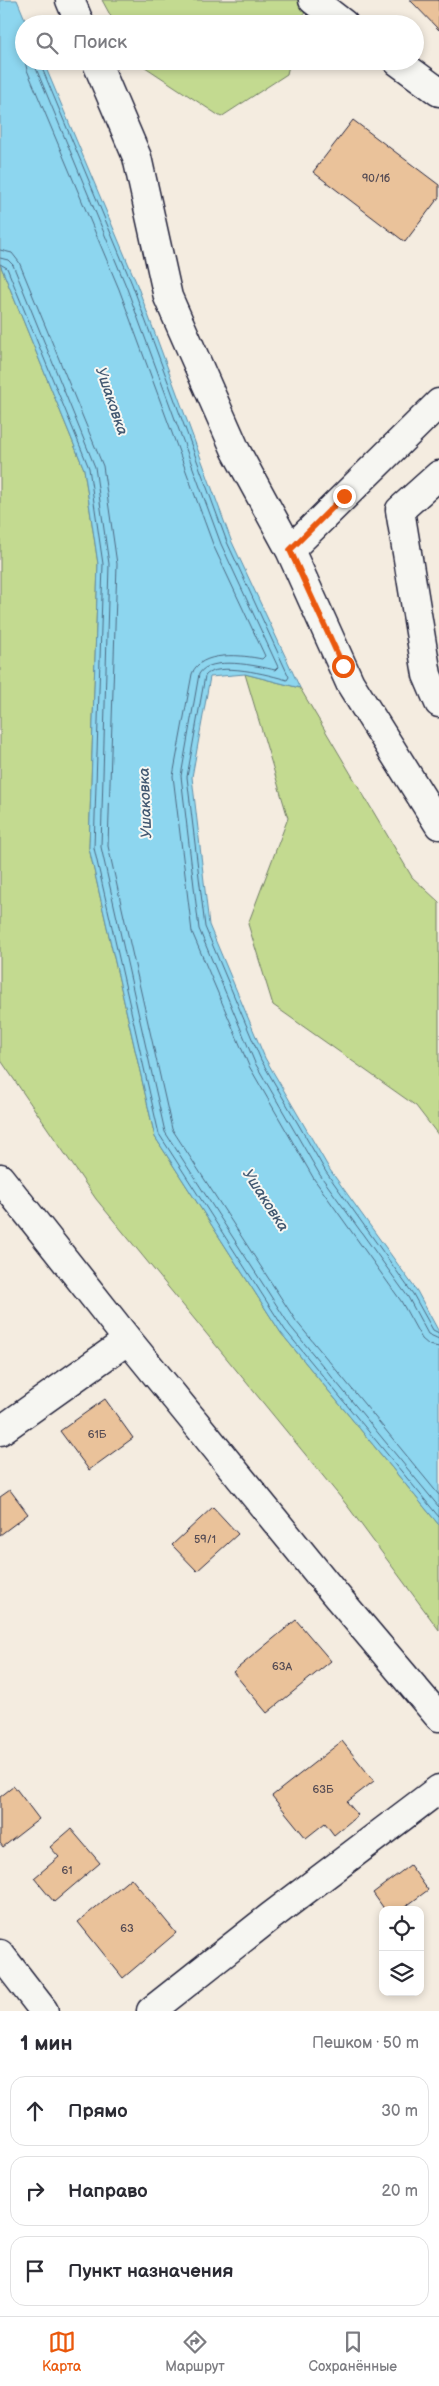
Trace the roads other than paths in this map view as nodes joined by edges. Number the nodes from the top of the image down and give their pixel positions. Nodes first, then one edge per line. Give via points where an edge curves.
1 (70, 0) edge
2 (313, 0) edge
3 (76, 15) edge
4 (332, 15) edge
5 (100, 70) edge
6 (409, 70) edge
7 (439, 92) edge
8 (439, 403) edge
9 (439, 475) edge
10 (290, 550) junction
11 (433, 669) edge
12 (439, 703) edge
13 (439, 825) edge
14 (0, 1178) edge
15 (128, 1340) junction
16 (0, 1431) edge
17 (439, 1716) edge
18 (439, 1789) edge
19 (0, 1954) edge
20 (44, 2011) edge
21 (151, 2011) edge

1 - 3 street
2 - 4 street
5 - 10 street via 137,157 168,297 236,451
6 - 7 street
8 - 10 street
9 - 11 street via 400,510
10 - 13 street via 350,683
11 - 12 street
14 - 15 street
15 - 16 street
15 - 17 street
18 - 21 street
19 - 20 street

